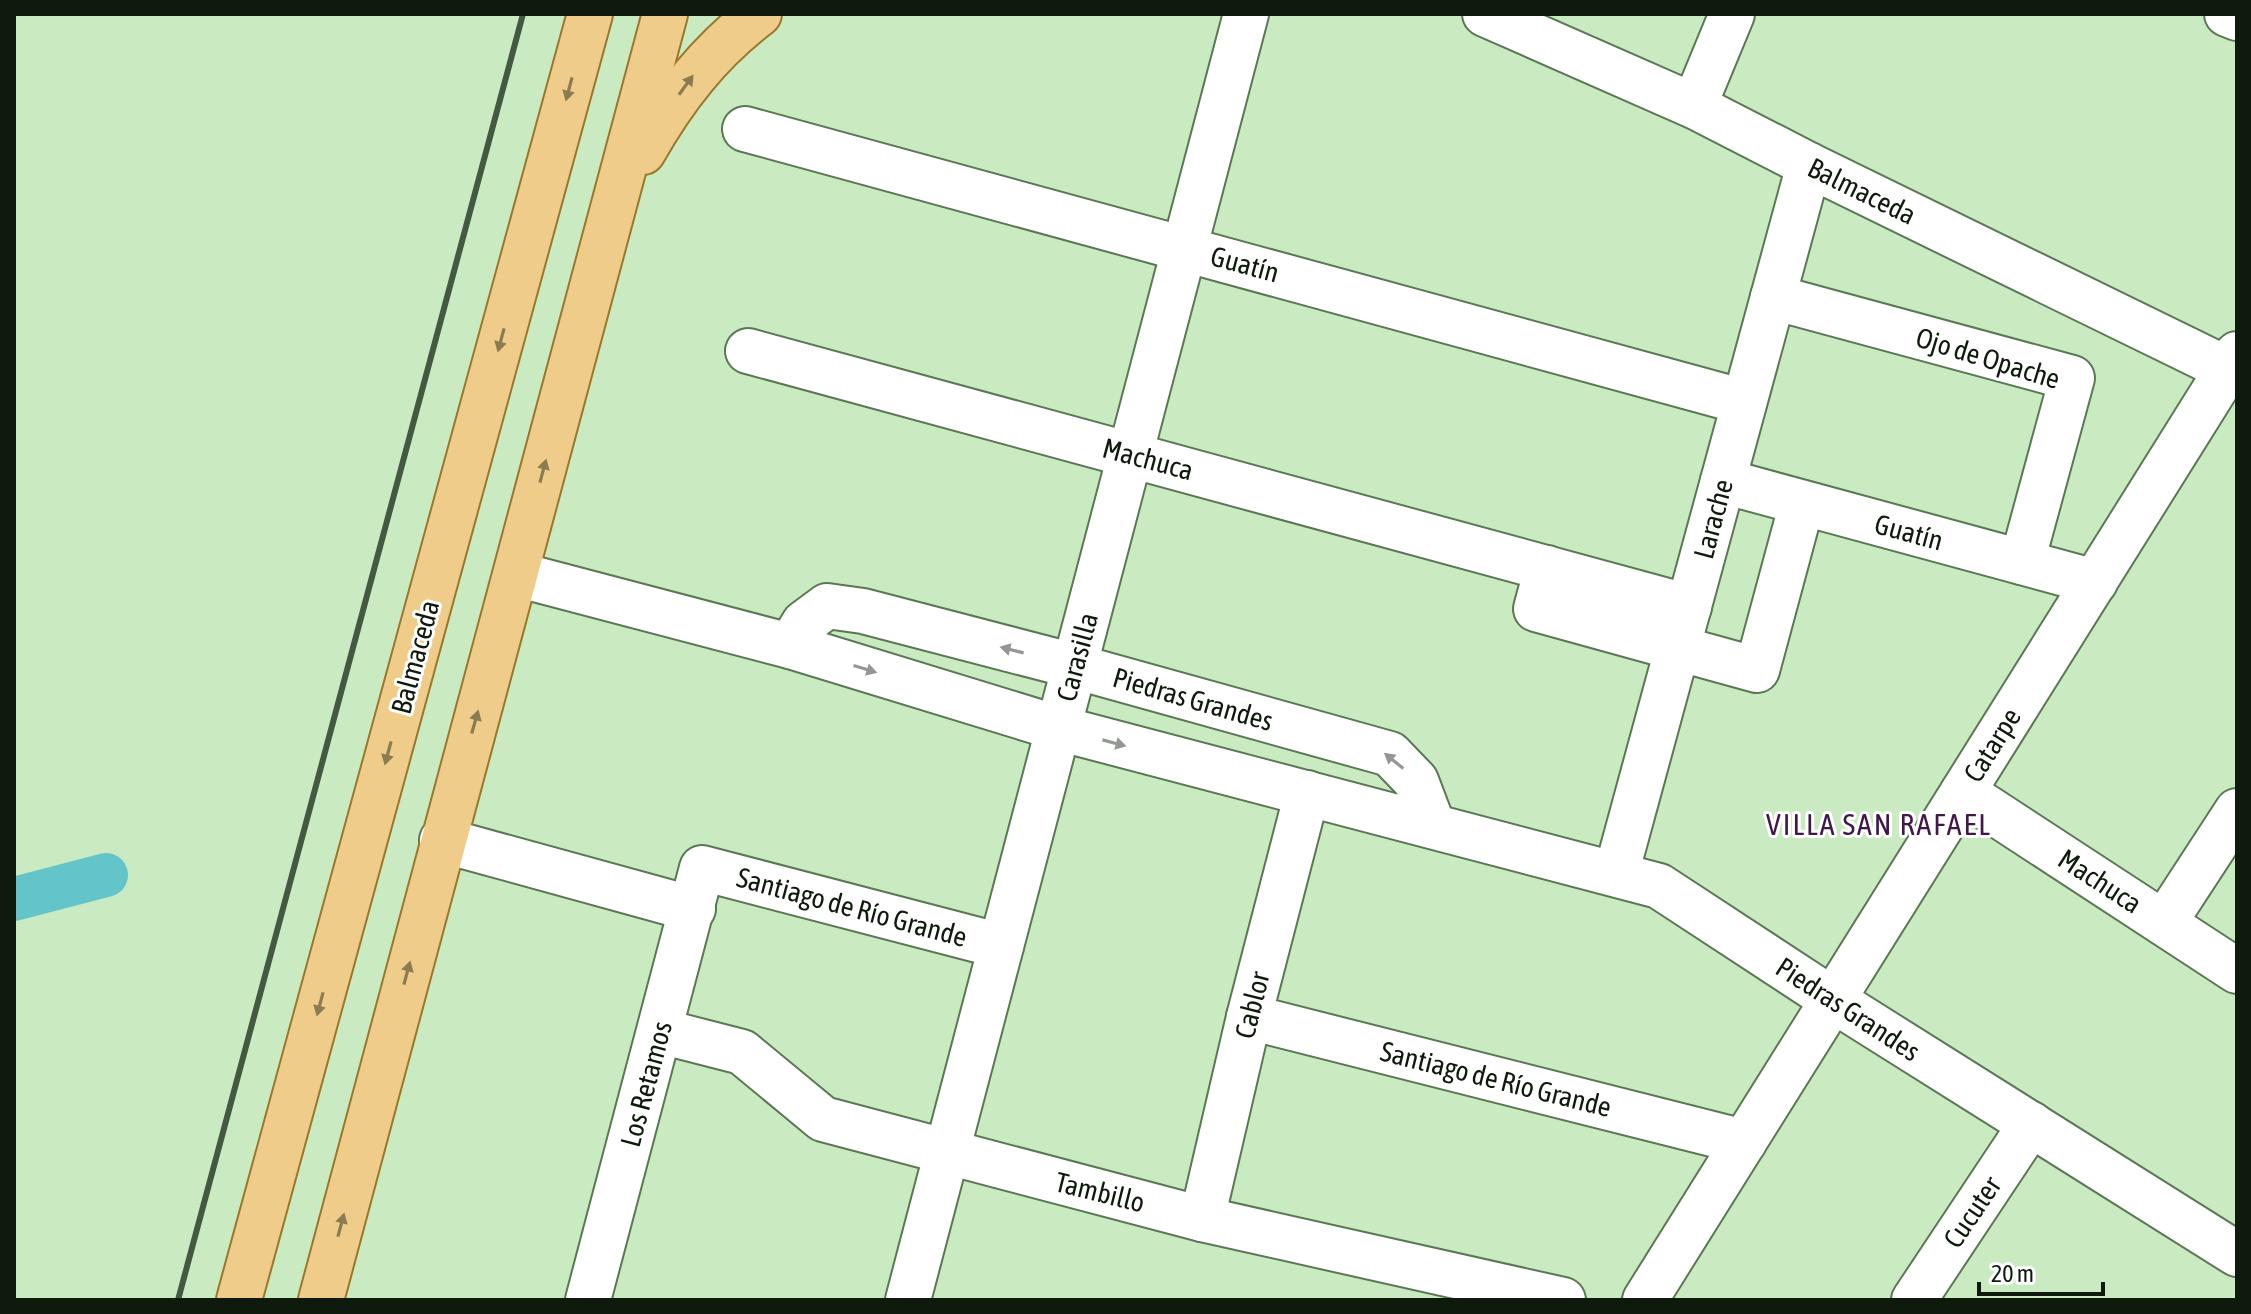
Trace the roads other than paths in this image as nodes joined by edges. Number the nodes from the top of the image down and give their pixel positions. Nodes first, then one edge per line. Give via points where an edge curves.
1 (590, 14) edge
2 (665, 14) edge
3 (759, 14) edge
4 (1246, 14) edge
5 (1485, 14) edge
6 (1732, 14) edge
7 (2227, 14) edge
8 (2237, 18) edge
9 (1694, 106) junction
10 (745, 129) dead end
11 (1809, 165) junction
12 (617, 199) junction
13 (1184, 247) junction
14 (1773, 297) junction
15 (748, 351) dead end
16 (2234, 365) edge
17 (1744, 402) junction
18 (1130, 455) junction
19 (1723, 481) junction
20 (1802, 503) junction
21 (2022, 562) junction
22 (516, 574) junction
23 (2095, 582) junction
24 (1683, 627) junction
25 (790, 646) junction
26 (1074, 666) junction
27 (1058, 728) junction
28 (1963, 792) junction
29 (1307, 793) junction
30 (2237, 811) edge
31 (1433, 826) junction
32 (442, 840) junction
33 (1616, 874) junction
34 (697, 888) junction
35 (2164, 923) junction
36 (1001, 946) junction
37 (2237, 971) edge
38 (1833, 1000) junction
39 (1249, 1017) junction
40 (660, 1031) junction
41 (2031, 1124) junction
42 (1744, 1142) junction
43 (946, 1153) junction
44 (1202, 1219) junction
45 (2237, 1254) edge
46 (239, 1300) edge
47 (321, 1300) edge
48 (588, 1300) edge
49 (908, 1300) edge
50 (1563, 1300) edge
51 (1645, 1300) edge
52 (1914, 1300) edge

1 -> 46 main road, Balmaceda
2 - 12 main road
12 -> 3 main road via 662,118 702,64
4 - 13 street, Carasilla
5 - 9 street, Balmaceda
6 - 9 street
7 - 8 street
9 - 11 street, Balmaceda
10 - 13 street, Guatín
11 - 14 street, Larache
11 - 16 street, Balmaceda
22 -> 12 main road
13 - 17 street, Guatín
13 - 18 street, Carasilla
14 - 17 street, Larache
14 - 21 street, Ojo de Opache via 2072,378
15 - 18 street, Machuca
16 - 23 street, Catarpe
17 - 19 street, Larache
18 - 24 street, Machuca via 1547,568
18 - 26 street, Carasilla
19 - 20 street, Guatín
19 - 24 street, Larache
20 - 21 street, Guatín
20 - 24 street, Machuca via 1757,670
21 - 23 street, Guatín
22 - 25 street, Piedras Grandes
32 -> 22 main road
23 - 28 street, Catarpe
24 - 33 street, Larache
26 -> 25 street, Piedras Grandes via 827,606 804,623
25 -> 27 street, Piedras Grandes
26 - 27 street, Carasilla
31 -> 26 street, Piedras Grandes via 1416,781 1390,754
27 -> 29 street, Piedras Grandes
27 - 36 street, Carasilla
28 - 35 street, Machuca
28 - 38 street, Catarpe
29 - 31 street, Piedras Grandes
29 - 39 street, Cablor
30 - 35 street
31 - 33 street, Piedras Grandes
32 - 34 street, Santiago de Río Grande
47 -> 32 main road
33 - 38 street, Piedras Grandes via 1659,886
34 - 36 street, Santiago de Río Grande
34 - 40 street, Los Retamos
35 - 37 street, Machuca
36 - 43 street, Carasilla
38 - 41 street, Piedras Grandes
38 - 42 street, Catarpe
39 - 42 street, Santiago de Río Grande
39 - 44 street, Cablor
40 - 43 street, Tambillo via 742,1052 823,1119
40 - 48 street, Los Retamos
41 - 45 street, Piedras Grandes
41 - 52 street, Cucuter
42 - 51 street, Catarpe
43 - 44 street, Tambillo
43 - 49 street, Carasilla
44 - 50 street, Tambillo

